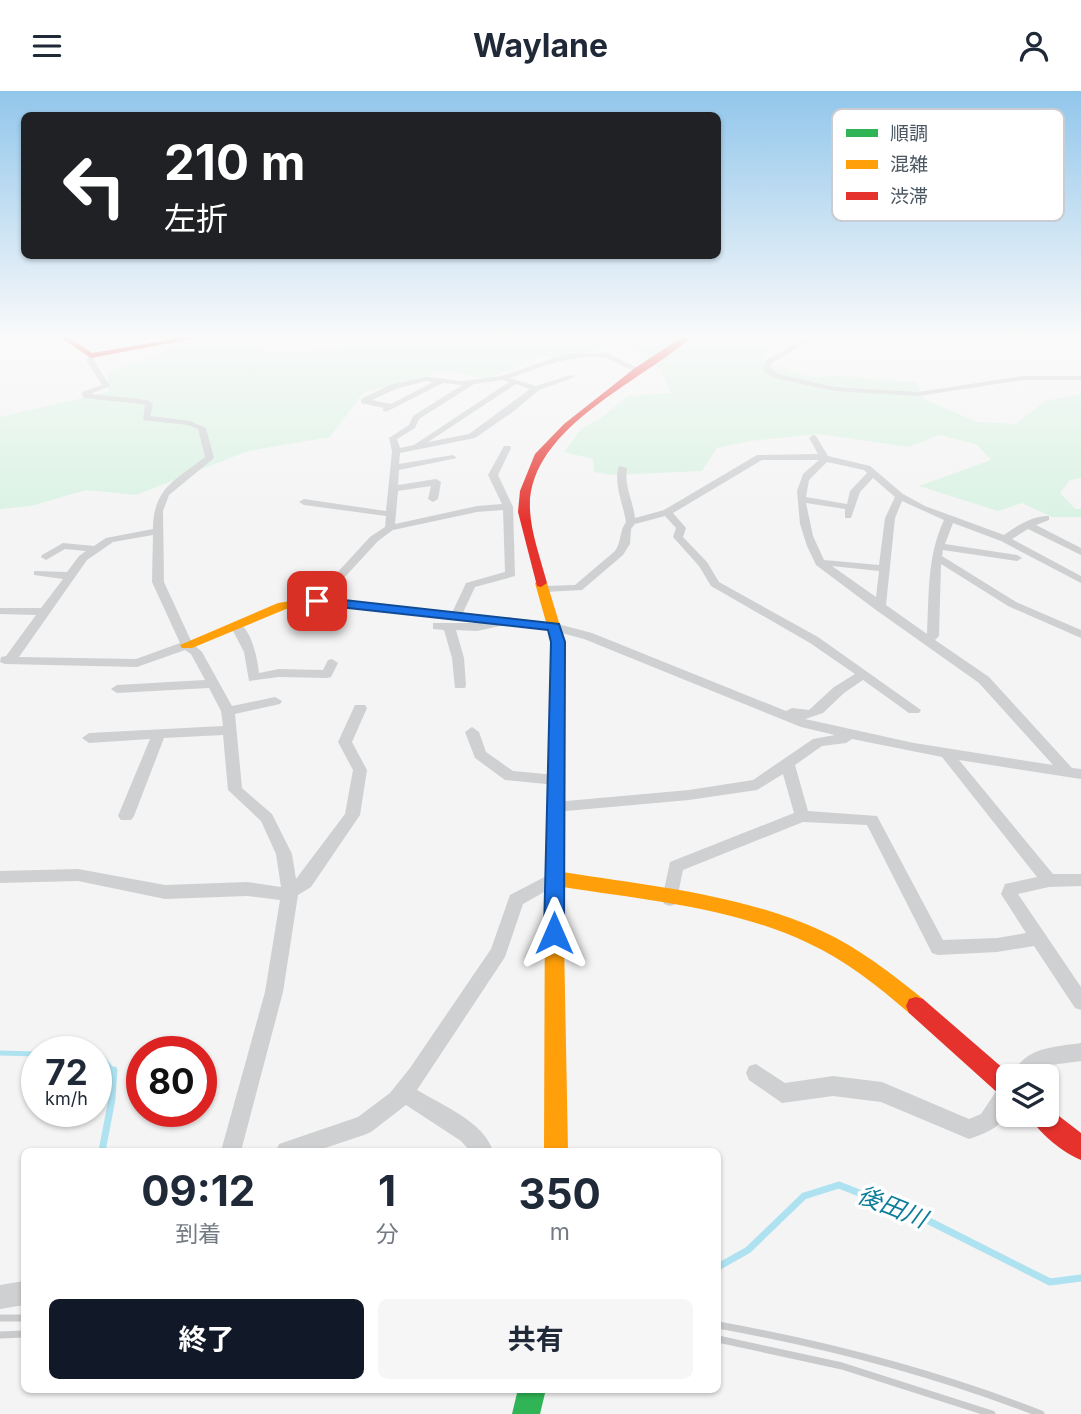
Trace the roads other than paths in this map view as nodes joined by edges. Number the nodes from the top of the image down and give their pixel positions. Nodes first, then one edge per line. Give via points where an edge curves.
1 (103, 398) edge
2 (371, 398) edge
3 (409, 398) edge
4 (459, 398) edge
5 (489, 398) edge
6 (524, 398) edge
7 (603, 398) edge
8 (405, 400) junction
9 (481, 403) junction
10 (393, 407) junction
11 (511, 409) junction
12 (448, 411) junction
13 (383, 412) dead end
14 (813, 439) dead end
15 (418, 447) junction
16 (507, 448) dead end
17 (396, 451) junction
18 (453, 458) dead end
19 (825, 459) junction
20 (393, 468) junction
21 (622, 468) dead end
22 (873, 472) junction
23 (392, 489) junction
24 (900, 496) junction
25 (433, 499) dead end
26 (802, 499) junction
27 (304, 502) dead end
28 (508, 507) junction
29 (667, 512) junction
30 (390, 515) junction
31 (1046, 518) dead end
32 (949, 520) junction
33 (631, 522) junction
34 (1028, 525) junction
35 (390, 528) junction
36 (158, 531) junction
37 (1005, 539) junction
38 (94, 549) junction
39 (938, 552) junction
40 (1081, 552) edge
41 (46, 557) dead end
42 (1017, 558) dead end
43 (820, 563) junction
44 (886, 569) junction
45 (38, 573) dead end
46 (71, 576) junction
47 (1081, 580) edge
48 (545, 589) junction
49 (317, 601) junction
50 (880, 608) junction
51 (0, 611) edge
52 (46, 612) junction
53 (448, 623) junction
54 (236, 625) junction
55 (554, 627) junction
56 (1081, 634) edge
57 (926, 640) junction
58 (187, 645) junction
59 (5, 660) edge
60 (332, 663) dead end
61 (863, 675) junction
62 (213, 684) junction
63 (460, 685) dead end
64 (117, 689) dead end
65 (275, 701) dead end
66 (360, 708) dead end
67 (914, 710) dead end
68 (228, 711) junction
69 (785, 715) junction
70 (229, 730) junction
71 (472, 732) dead end
72 (159, 734) junction
73 (855, 737) junction
74 (89, 738) dead end
75 (946, 753) junction
76 (787, 763) junction
77 (1074, 773) edge
78 (555, 780) junction
79 (555, 807) junction
80 (126, 816) dead end
81 (802, 816) junction
82 (0, 877) edge
83 (554, 878) junction
84 (1081, 880) edge
85 (1049, 881) junction
86 (290, 891) junction
87 (670, 899) junction
88 (1038, 938) junction
89 (1081, 1002) edge
90 (1081, 1052) edge
91 (1033, 1064) edge
92 (756, 1073) dead end
93 (996, 1079) edge
94 (403, 1092) junction
95 (996, 1109) edge
96 (1056, 1127) edge
97 (232, 1148) edge
98 (295, 1148) edge
99 (480, 1148) edge
100 (556, 1148) edge
101 (1081, 1148) edge
102 (21, 1294) edge
103 (0, 1297) edge
104 (531, 1393) edge
105 (526, 1414) edge

1 - 36 street via 144,402 149,404 146,418 202,428 210,458 164,494
2 - 10 street via 364,401
3 - 8 street
4 - 12 street
5 - 9 street
6 - 11 street
7 - 48 main road via 540,454 530,477 524,512
8 - 10 street
8 - 12 street
9 - 11 street
9 - 12 street
10 - 13 street
11 - 15 street via 472,436
12 - 15 street
12 - 17 street via 416,418 393,438
14 - 19 street
15 - 17 street
16 - 28 street via 493,475
17 - 20 street
18 - 20 street
19 - 22 street
19 - 26 street via 806,477
19 - 29 street via 760,457
20 - 23 street
21 - 33 street via 620,481
22 - 24 street
22 - 26 street via 856,491 849,512
23 - 25 street via 436,482
23 - 30 street
24 - 32 street
24 - 44 street via 890,518
26 - 43 street via 809,541
27 - 30 street
28 - 35 street
28 - 53 street via 511,574 470,585
29 - 33 street
29 - 61 street via 681,528 678,537 715,584 814,640
30 - 35 street
31 - 34 street
32 - 37 street
32 - 39 street
33 - 48 street via 619,553 578,588
34 - 37 street
34 - 40 street
35 - 49 street via 374,539
36 - 38 street via 110,540
36 - 58 street via 158,582
37 - 47 street
38 - 41 street via 63,546
38 - 46 street
39 - 42 street
39 - 56 street via 1012,604
39 - 57 street via 933,636
43 - 44 street
43 - 50 street
44 - 50 street
45 - 46 street
46 - 52 street
48 - 55 main road
49 - 53 main road
49 - 54 main road via 294,603
50 - 57 street
51 - 52 street
52 - 59 street
53 - 55 main road via 510,621
53 - 63 street
54 - 58 main road
54 - 60 street via 250,652 253,678 279,673 327,674
55 - 69 street via 589,636
55 - 78 main road via 558,642
57 - 77 street via 984,680
58 - 59 street via 137,663
58 - 62 street via 196,652
61 - 67 street
61 - 69 street via 812,714 791,711
62 - 64 street
62 - 68 street
65 - 68 street
66 - 86 street via 345,742 360,770 352,815 304,882
68 - 70 street
69 - 73 street
70 - 72 street
70 - 86 street via 235,790 267,818 285,854
71 - 78 street via 480,755 510,776
72 - 74 street
72 - 80 street
73 - 75 street
73 - 76 street via 818,741
75 - 77 street
75 - 85 street
76 - 79 street via 757,785
76 - 81 street
78 - 79 main road
79 - 83 main road
81 - 87 street via 676,866
81 - 88 street via 872,820 938,948
82 - 86 street via 78,875 165,892
83 - 87 main road
83 - 94 street via 516,899 499,951
83 - 100 main road
84 - 85 street
85 - 88 street via 1011,889 1009,894
86 - 97 street via 274,992
87 - 93 main road via 778,923 826,944 889,986
88 - 89 street
90 - 91 street via 1039,1058
92 - 95 street via 782,1093 833,1086 882,1092 969,1129 988,1122
94 - 98 street via 364,1125
94 - 99 street via 468,1134
96 - 101 main road
102 - 103 street
104 - 105 main road

